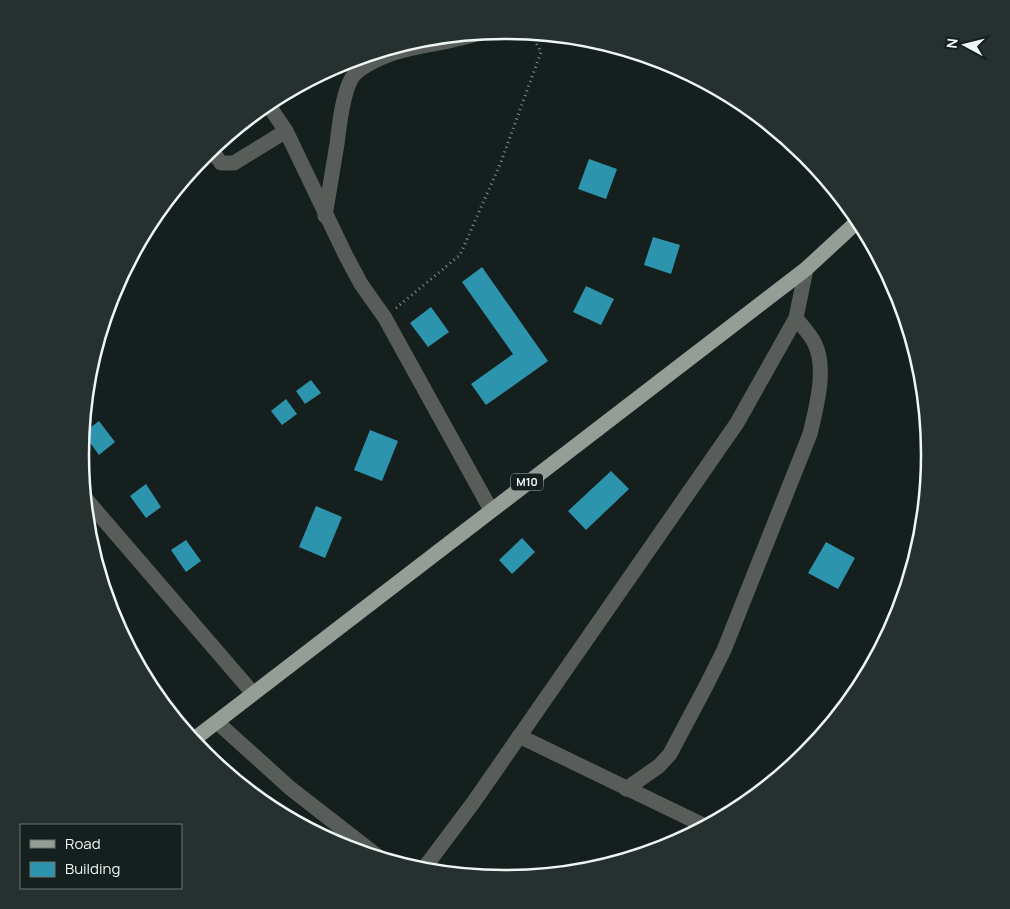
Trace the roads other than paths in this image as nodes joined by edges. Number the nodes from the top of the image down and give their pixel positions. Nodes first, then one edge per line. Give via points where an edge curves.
1 (388, 56) edge
2 (272, 110) edge
3 (286, 131) junction
4 (216, 156) edge
5 (325, 216) junction
6 (852, 226) edge
7 (806, 269) junction
8 (796, 318) junction
9 (93, 507) edge
10 (491, 510) junction
11 (252, 692) junction
12 (216, 722) junction
13 (199, 736) edge
14 (519, 736) junction
15 (626, 789) junction
16 (698, 823) edge
17 (364, 845) edge
18 (428, 863) edge

1 - 5 street via 354,75 348,86
2 - 3 street
3 - 4 street via 234,163 222,163
3 - 5 street
5 - 10 street
6 - 7 main road, M10
7 - 8 street
7 - 10 main road, M10
8 - 14 street via 737,423
8 - 15 street via 815,343 819,358 818,392 810,434 724,650 706,686 670,754 659,766
9 - 11 street
10 - 11 main road, M10
11 - 12 main road, M10
12 - 13 main road, M10
12 - 17 street via 290,788
14 - 15 street
14 - 18 street
15 - 16 street

